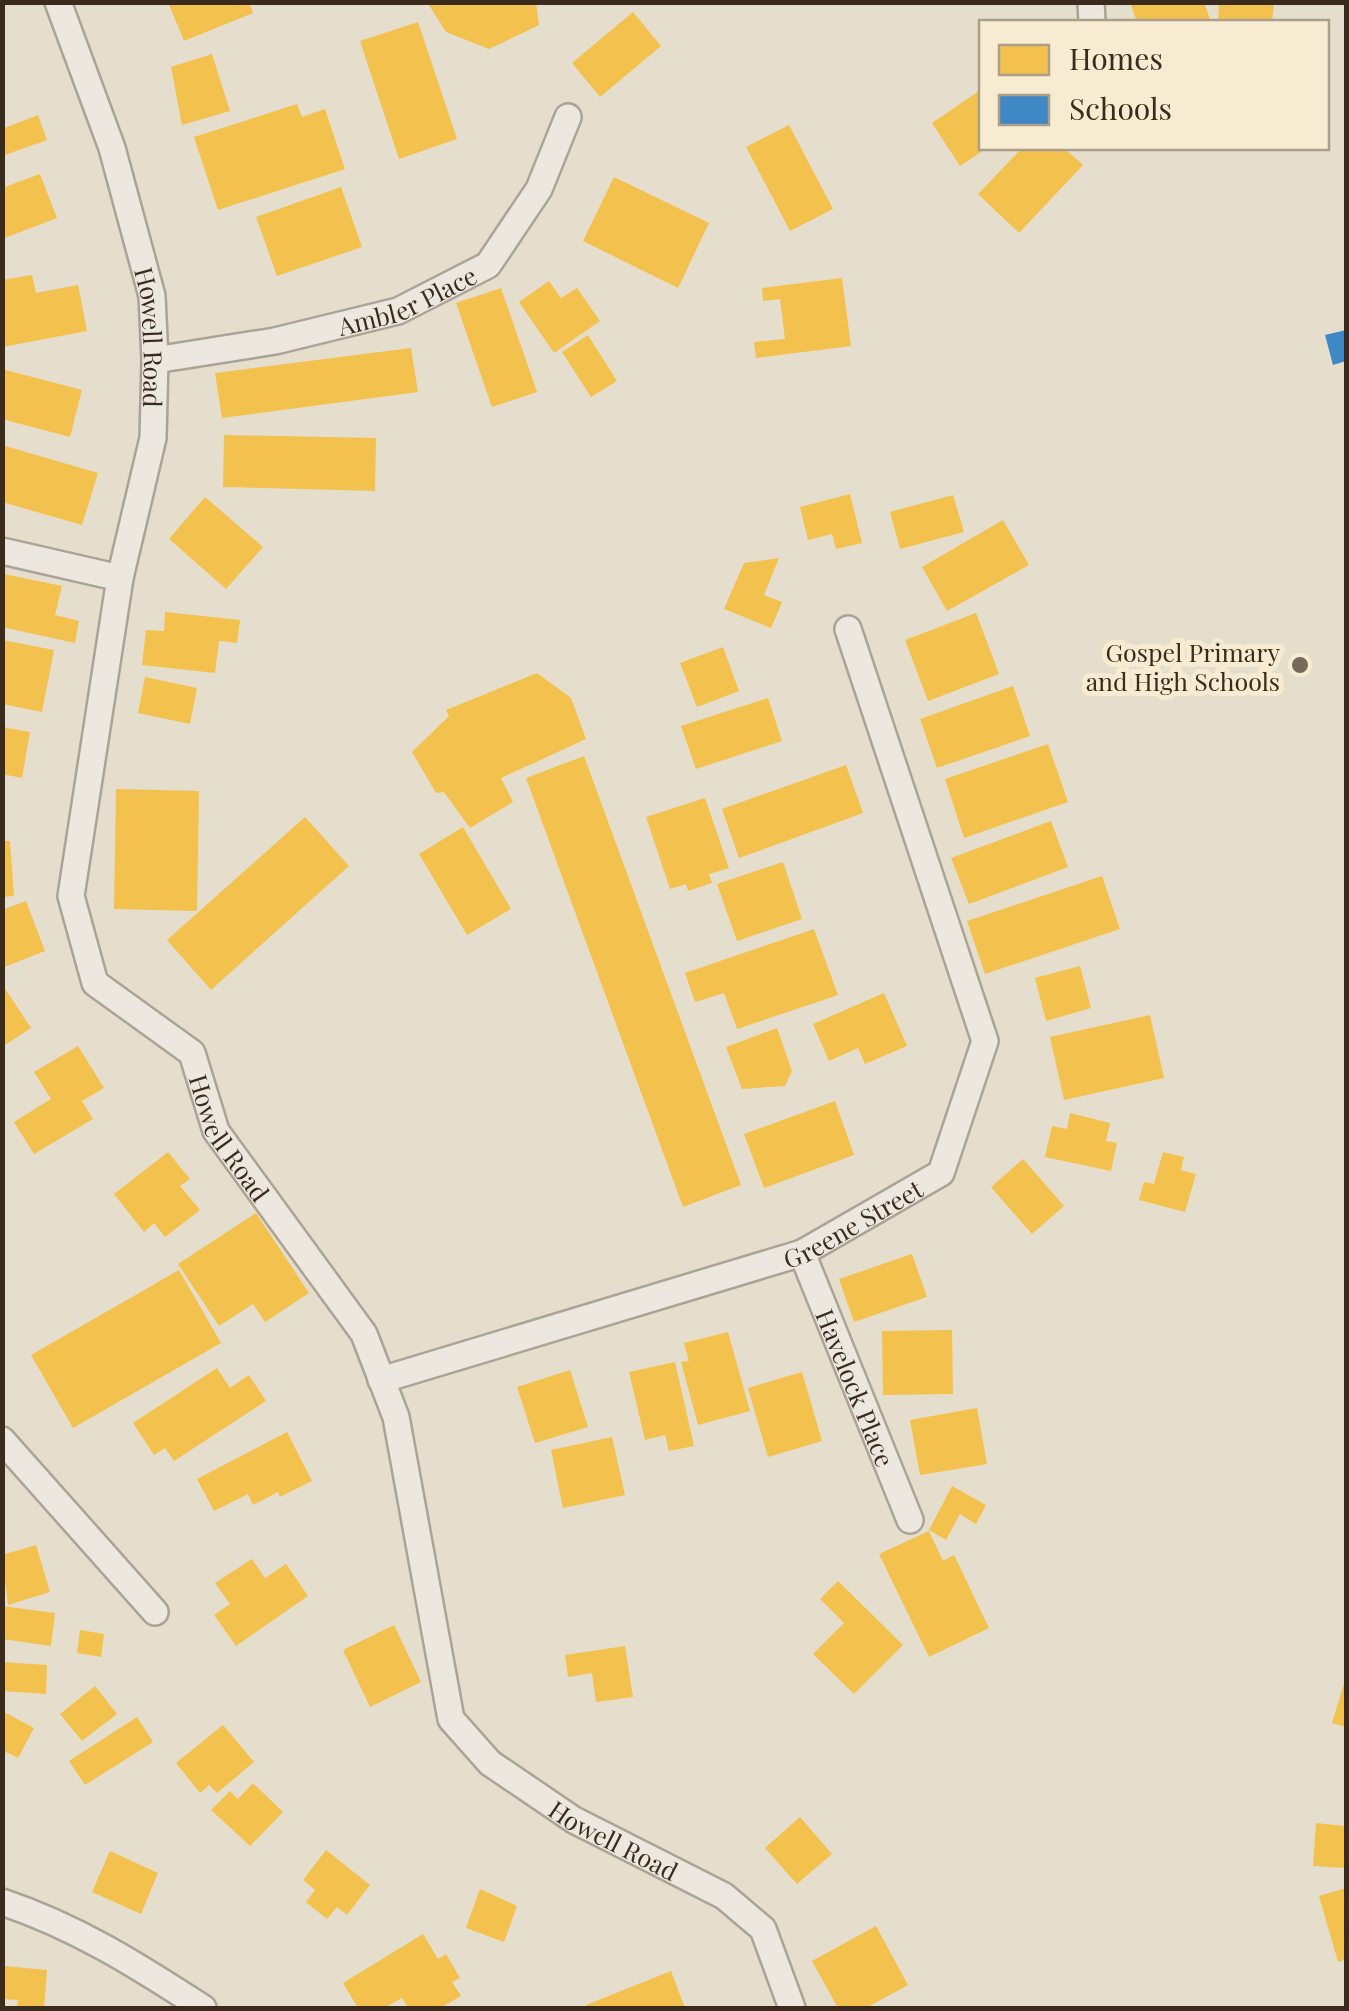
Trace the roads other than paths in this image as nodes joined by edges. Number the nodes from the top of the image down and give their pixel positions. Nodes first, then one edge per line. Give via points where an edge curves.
1 (58, 2) edge
2 (568, 116) dead end
3 (155, 360) junction
4 (2, 551) edge
5 (120, 578) junction
6 (848, 629) dead end
7 (802, 1253) junction
8 (381, 1380) junction
9 (2, 1440) edge
10 (910, 1520) dead end
11 (155, 1612) dead end
12 (2, 1902) edge
13 (203, 2008) edge
14 (792, 2008) edge

1 - 3 street, Howell Road via 112,148 137,240 152,296
2 - 3 street, Ambler Place via 540,189 488,265 398,311 275,341
3 - 5 street, Howell Road via 153,438
4 - 5 street
5 - 8 street, Howell Road via 70,896 96,982 192,1053 216,1131 364,1334
6 - 7 street, Greene Street via 985,1041 941,1173
7 - 8 street, Greene Street
7 - 10 street, Havelock Place
8 - 14 street, Howell Road via 396,1417 450,1720 490,1762 574,1820 724,1896 763,1929
9 - 11 street
12 - 13 street via 118,1952

